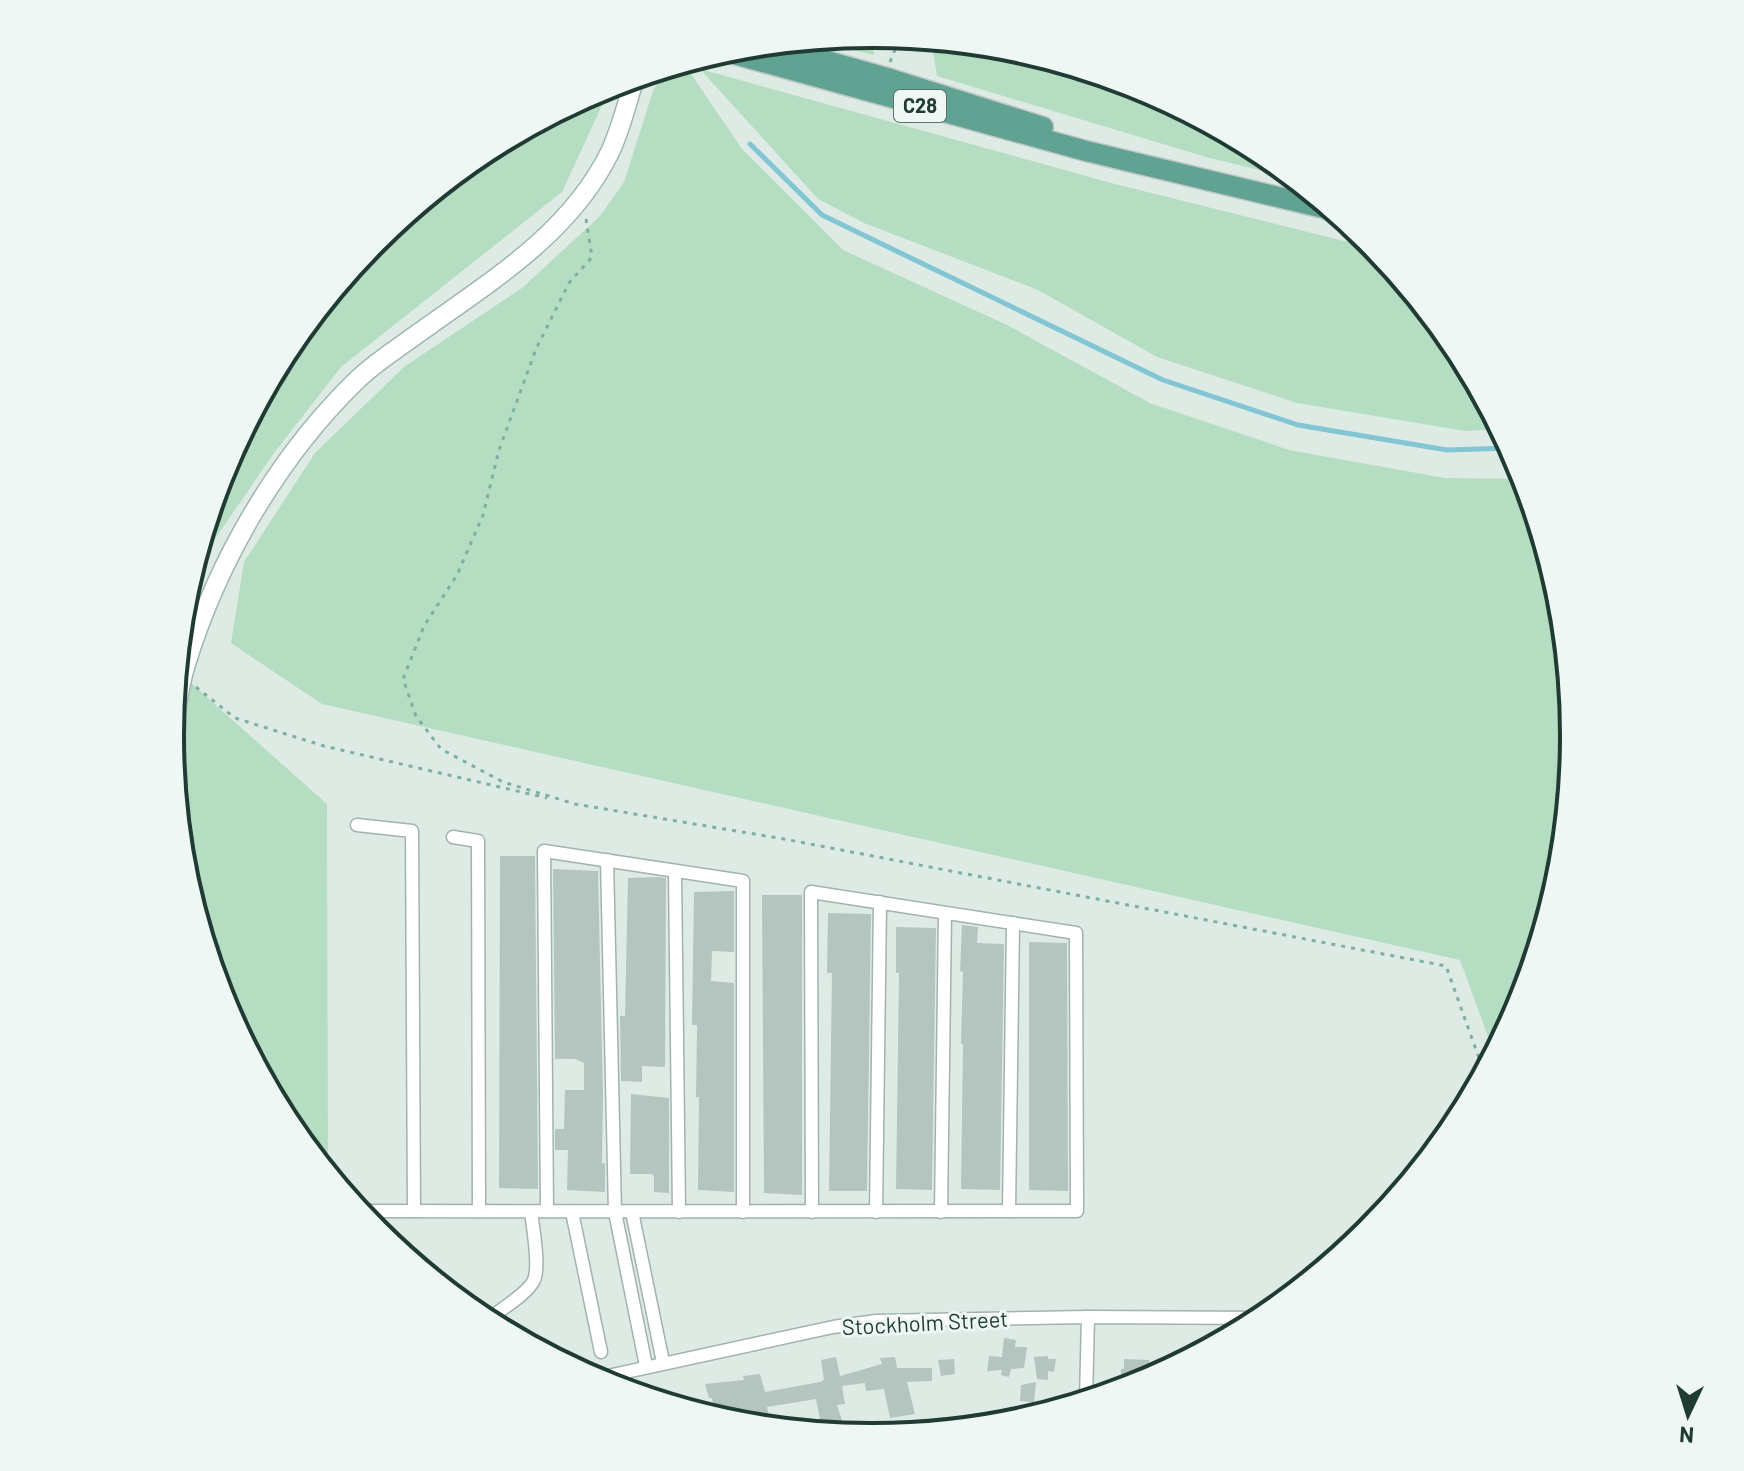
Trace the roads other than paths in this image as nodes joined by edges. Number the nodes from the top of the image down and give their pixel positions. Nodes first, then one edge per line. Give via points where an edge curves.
1 (797, 52) edge
2 (751, 59) edge
3 (630, 92) edge
4 (1118, 157) junction
5 (1307, 204) edge
6 (189, 659) edge
7 (357, 825) dead end
8 (453, 837) dead end
9 (607, 860) junction
10 (675, 871) junction
11 (880, 902) junction
12 (945, 913) junction
13 (1013, 923) junction
14 (376, 1211) edge
15 (414, 1211) junction
16 (479, 1211) junction
17 (547, 1211) junction
18 (1009, 1211) junction
19 (531, 1212) junction
20 (572, 1212) junction
21 (615, 1212) junction
22 (632, 1212) junction
23 (679, 1212) junction
24 (743, 1212) junction
25 (812, 1212) junction
26 (876, 1212) junction
27 (941, 1212) junction
28 (498, 1312) edge
29 (1088, 1317) junction
30 (1230, 1322) edge
31 (601, 1352) dead end
32 (663, 1362) junction
33 (646, 1366) junction
34 (616, 1374) edge
35 (1086, 1389) edge

1 - 4 main road, C28 via 1089,143
2 - 4 main road, C28
3 - 6 main road via 610,152 583,196 533,248 357,380 298,447 246,526 207,606
4 - 5 main road, C28
7 - 15 street via 412,831
8 - 16 street via 478,841
9 - 10 street
9 - 17 street via 544,851
9 - 21 street
10 - 23 street
10 - 24 street via 743,881
11 - 12 street
11 - 25 street via 811,892
11 - 26 street
12 - 13 street
12 - 27 street
13 - 18 street
13 - 18 street via 1076,933 1077,1211
14 - 15 street
15 - 16 street
16 - 19 street
17 - 19 street
17 - 20 street
18 - 27 street
19 - 28 street via 534,1280
20 - 21 street
20 - 31 street
21 - 22 street
21 - 33 street
22 - 23 street
22 - 32 street
23 - 24 street
24 - 25 street
25 - 26 street
26 - 27 street
29 - 30 street, Stockholm Street
29 - 32 street, Stockholm Street via 876,1321
29 - 35 street
32 - 33 street, Stockholm Street
33 - 34 street, Stockholm Street

